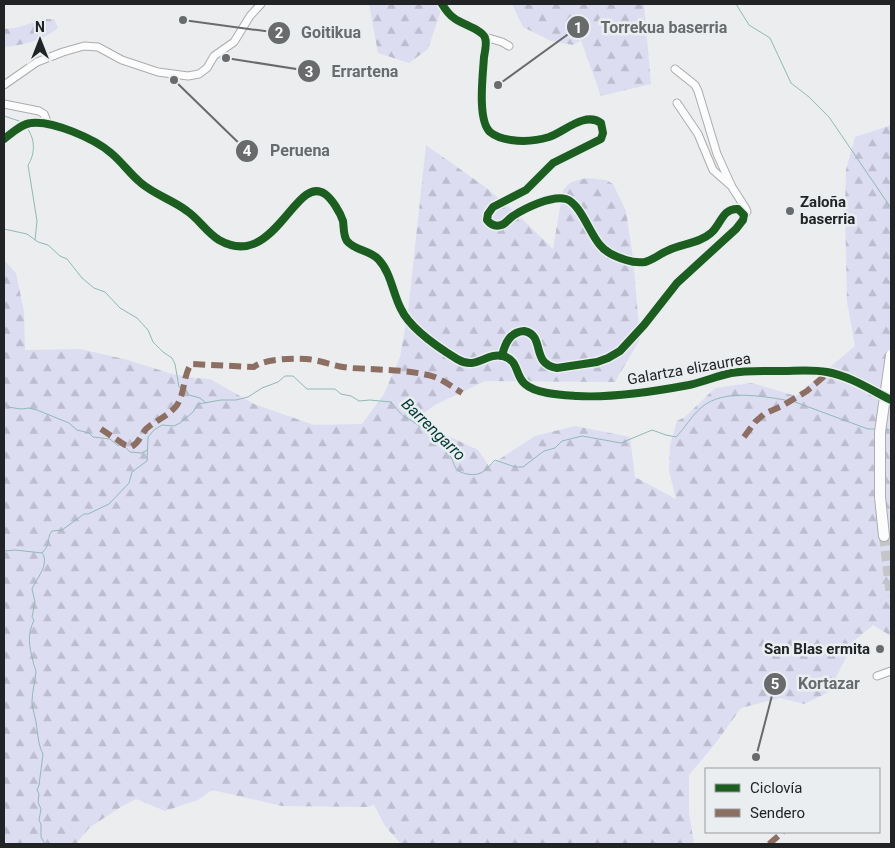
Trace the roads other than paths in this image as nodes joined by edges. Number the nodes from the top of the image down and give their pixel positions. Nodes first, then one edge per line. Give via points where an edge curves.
1 (261, 4) edge
2 (442, 4) edge
3 (485, 36) junction
4 (509, 46) dead end
5 (675, 69) dead end
6 (4, 85) edge
7 (677, 103) dead end
8 (4, 104) edge
9 (48, 124) junction
10 (4, 139) edge
11 (732, 187) junction
12 (744, 215) junction
13 (891, 355) edge
14 (502, 356) junction
15 (891, 400) edge
16 (884, 536) tunnel mouth
17 (891, 671) edge
18 (878, 676) dead end

1 - 6 street via 234,42 214,56 199,74 188,76 155,71 122,60 98,47 84,46 37,62
2 - 3 street via 452,17
3 - 4 street
3 - 12 street via 483,114 491,133 504,139 528,141 591,119 601,123 603,133 601,140 553,163 526,190 493,208 488,214 490,223 503,225 521,212 550,200 566,199 576,206 607,252 619,258 643,262 708,236 731,209 738,209
5 - 11 street via 698,91 717,154
7 - 11 street via 698,134 713,170
8 - 9 street via 39,111
9 - 10 street via 30,123
9 - 14 street via 107,150 140,183 188,212 216,238 231,244 257,242 272,233 298,200 315,191 322,192 339,212 346,240 381,262 401,310 414,326 465,363 474,364
11 - 12 street via 746,209
12 - 14 street, Galartza elizaurrea via 736,228 677,283 644,325 613,356 597,362 551,367 543,361 532,335 520,331 508,339
13 - 16 highway, bridge via 880,432
14 - 15 street, Galartza elizaurrea via 517,367 526,385 563,395 595,397 657,390 752,370 808,370 842,376
17 - 18 street

